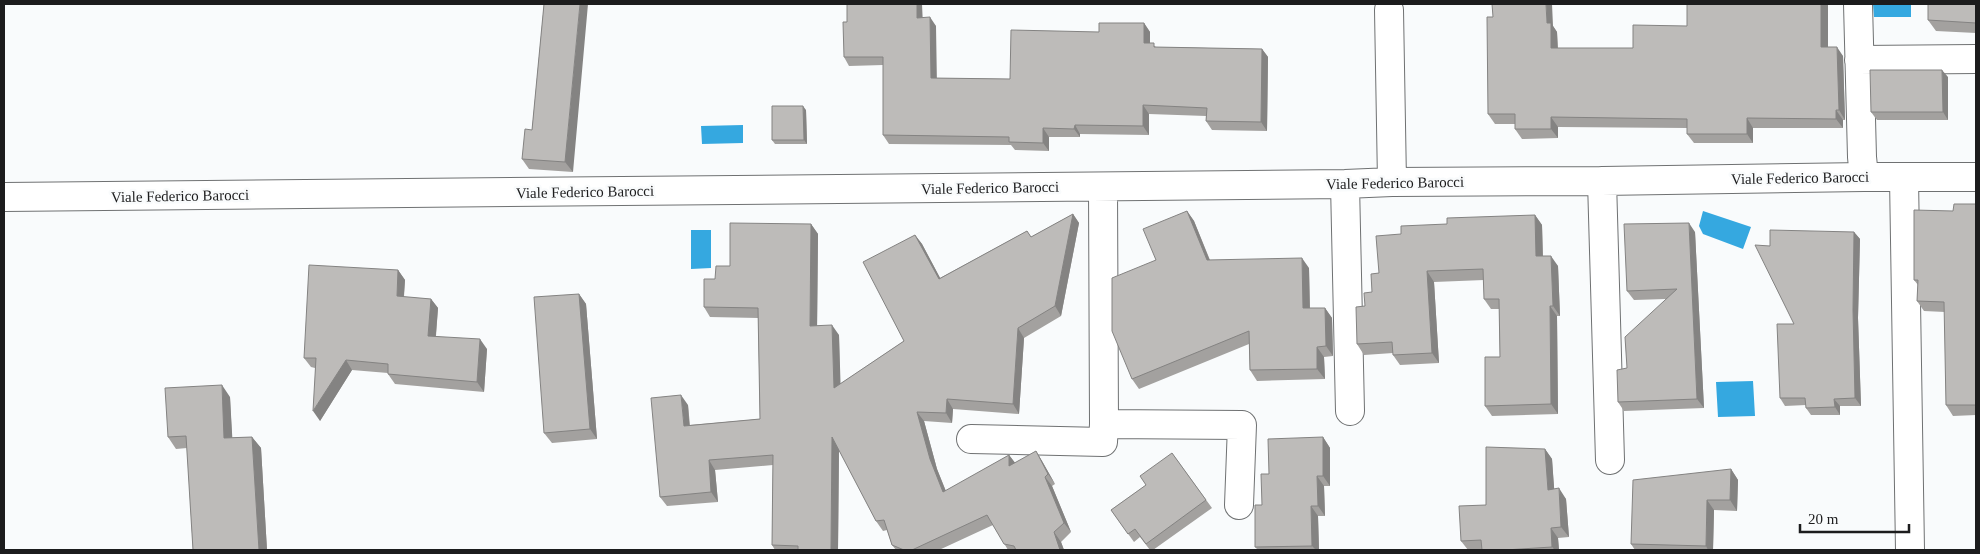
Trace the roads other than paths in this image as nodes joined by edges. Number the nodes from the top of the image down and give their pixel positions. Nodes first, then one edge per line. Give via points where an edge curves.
1 (1858, 4) edge
2 (1389, 10) dead end
3 (1976, 59) edge
4 (1860, 60) junction
5 (1864, 177) junction
6 (1904, 178) junction
7 (1976, 178) edge
8 (1602, 181) junction
9 (1392, 182) junction
10 (1346, 184) junction
11 (1103, 186) junction
12 (4, 198) edge
13 (1350, 411) dead end
14 (1104, 424) junction
15 (971, 439) dead end
16 (1610, 460) dead end
17 (1239, 505) dead end
18 (1910, 550) edge

1 - 4 street
2 - 9 street
3 - 4 street
4 - 5 street
5 - 6 street, Viale Federico Barocci
5 - 8 street, Viale Federico Barocci
6 - 7 street, Viale Federico Barocci
6 - 18 street
8 - 9 street, Viale Federico Barocci
8 - 16 street
9 - 10 street, Viale Federico Barocci
10 - 11 street, Viale Federico Barocci
10 - 13 street
11 - 12 street, Viale Federico Barocci
11 - 14 street
14 - 15 street via 1103,442
14 - 17 street via 1242,425

